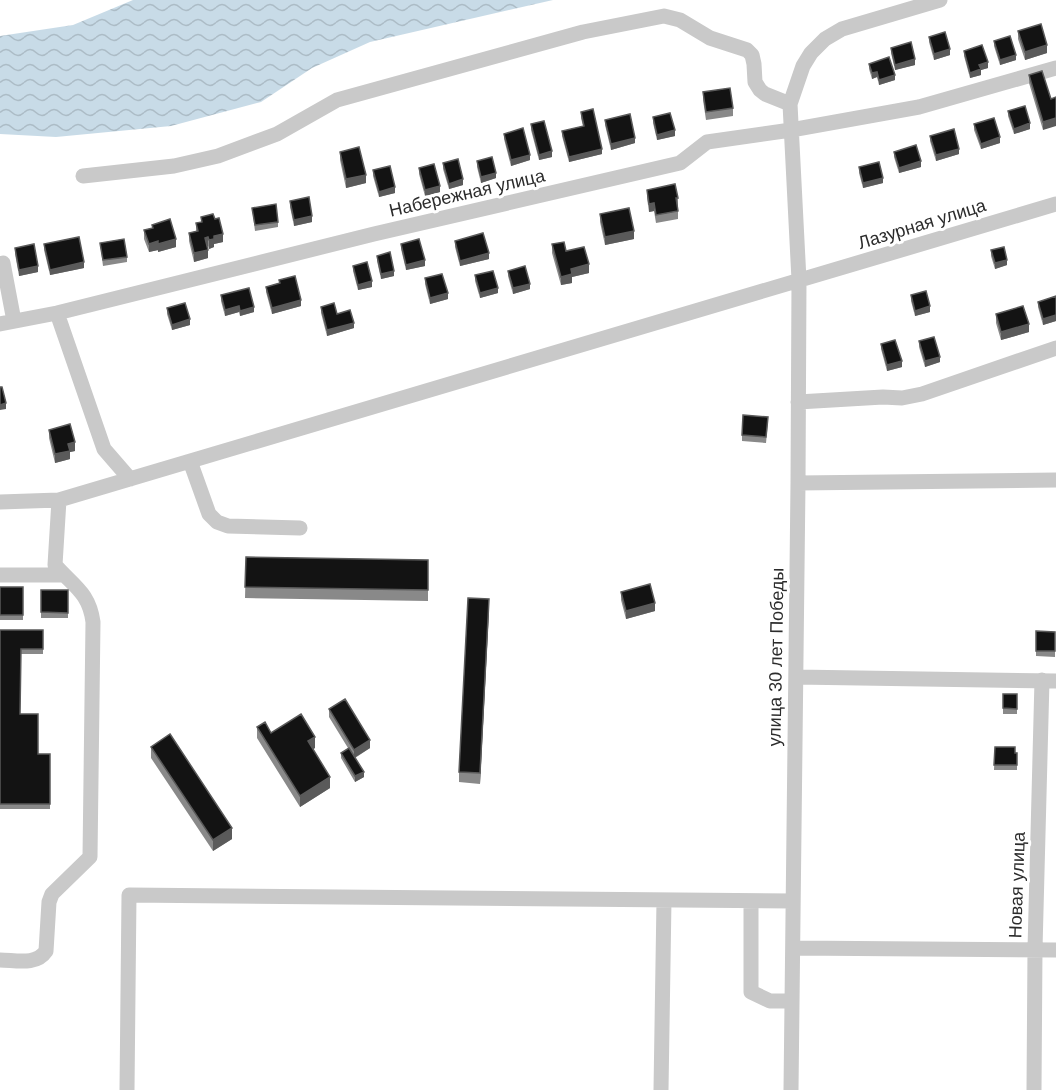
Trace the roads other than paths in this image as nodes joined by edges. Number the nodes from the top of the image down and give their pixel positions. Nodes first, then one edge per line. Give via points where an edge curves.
1 (940, 0) edge
2 (1056, 68) edge
3 (790, 104) junction
4 (791, 130) junction
5 (83, 176) dead end
6 (1056, 204) edge
7 (3, 262) dead end
8 (799, 280) junction
9 (57, 313) junction
10 (7, 322) edge
11 (1056, 348) edge
12 (798, 402) junction
13 (190, 461) junction
14 (130, 478) junction
15 (1056, 480) edge
16 (798, 483) junction
17 (58, 500) junction
18 (0, 502) edge
19 (300, 528) dead end
20 (0, 575) edge
21 (64, 575) junction
22 (796, 677) junction
23 (1049, 680) edge
24 (664, 900) junction
25 (751, 901) junction
26 (793, 901) junction
27 (793, 948) junction
28 (1035, 949) junction
29 (1056, 950) edge
30 (0, 960) edge
31 (792, 1001) junction
32 (127, 1090) edge
33 (661, 1090) edge
34 (791, 1090) edge
35 (1034, 1090) edge

1 - 3 street via 842,29 825,39 803,66
2 - 4 street, Набережная улица via 919,107
3 - 4 street
3 - 5 street via 760,90 755,82 752,55 747,50 664,16 583,32 337,100 277,134 218,156 174,166
4 - 8 street
4 - 9 street, Набережная улица via 707,142 680,163
6 - 8 street, Лазурная улица
7 - 10 street
8 - 12 street, улица 30 лет Победы
8 - 13 street, Лазурная улица
9 - 10 street, Набережная улица
9 - 14 street via 104,448
11 - 12 street via 922,394
12 - 16 street, улица 30 лет Победы
13 - 14 street, Лазурная улица
13 - 19 street via 209,514 217,522 228,526
14 - 17 street, Лазурная улица
15 - 16 street
16 - 22 street, улица 30 лет Победы
17 - 18 street, Лазурная улица
17 - 21 street via 55,565
20 - 21 street
21 - 30 street via 82,592 92,611 90,857 52,894 46,951 42,956 34,961
22 - 23 street
22 - 26 street, улица 30 лет Победы
23 - 28 street, Новая улица
24 - 25 street
24 - 32 street via 129,895
24 - 33 street
25 - 26 street
25 - 31 street via 751,992 770,1001
26 - 27 street, улица 30 лет Победы
27 - 28 street
27 - 31 street, улица 30 лет Победы
28 - 29 street
28 - 35 street, Новая улица
31 - 34 street, улица 30 лет Победы

